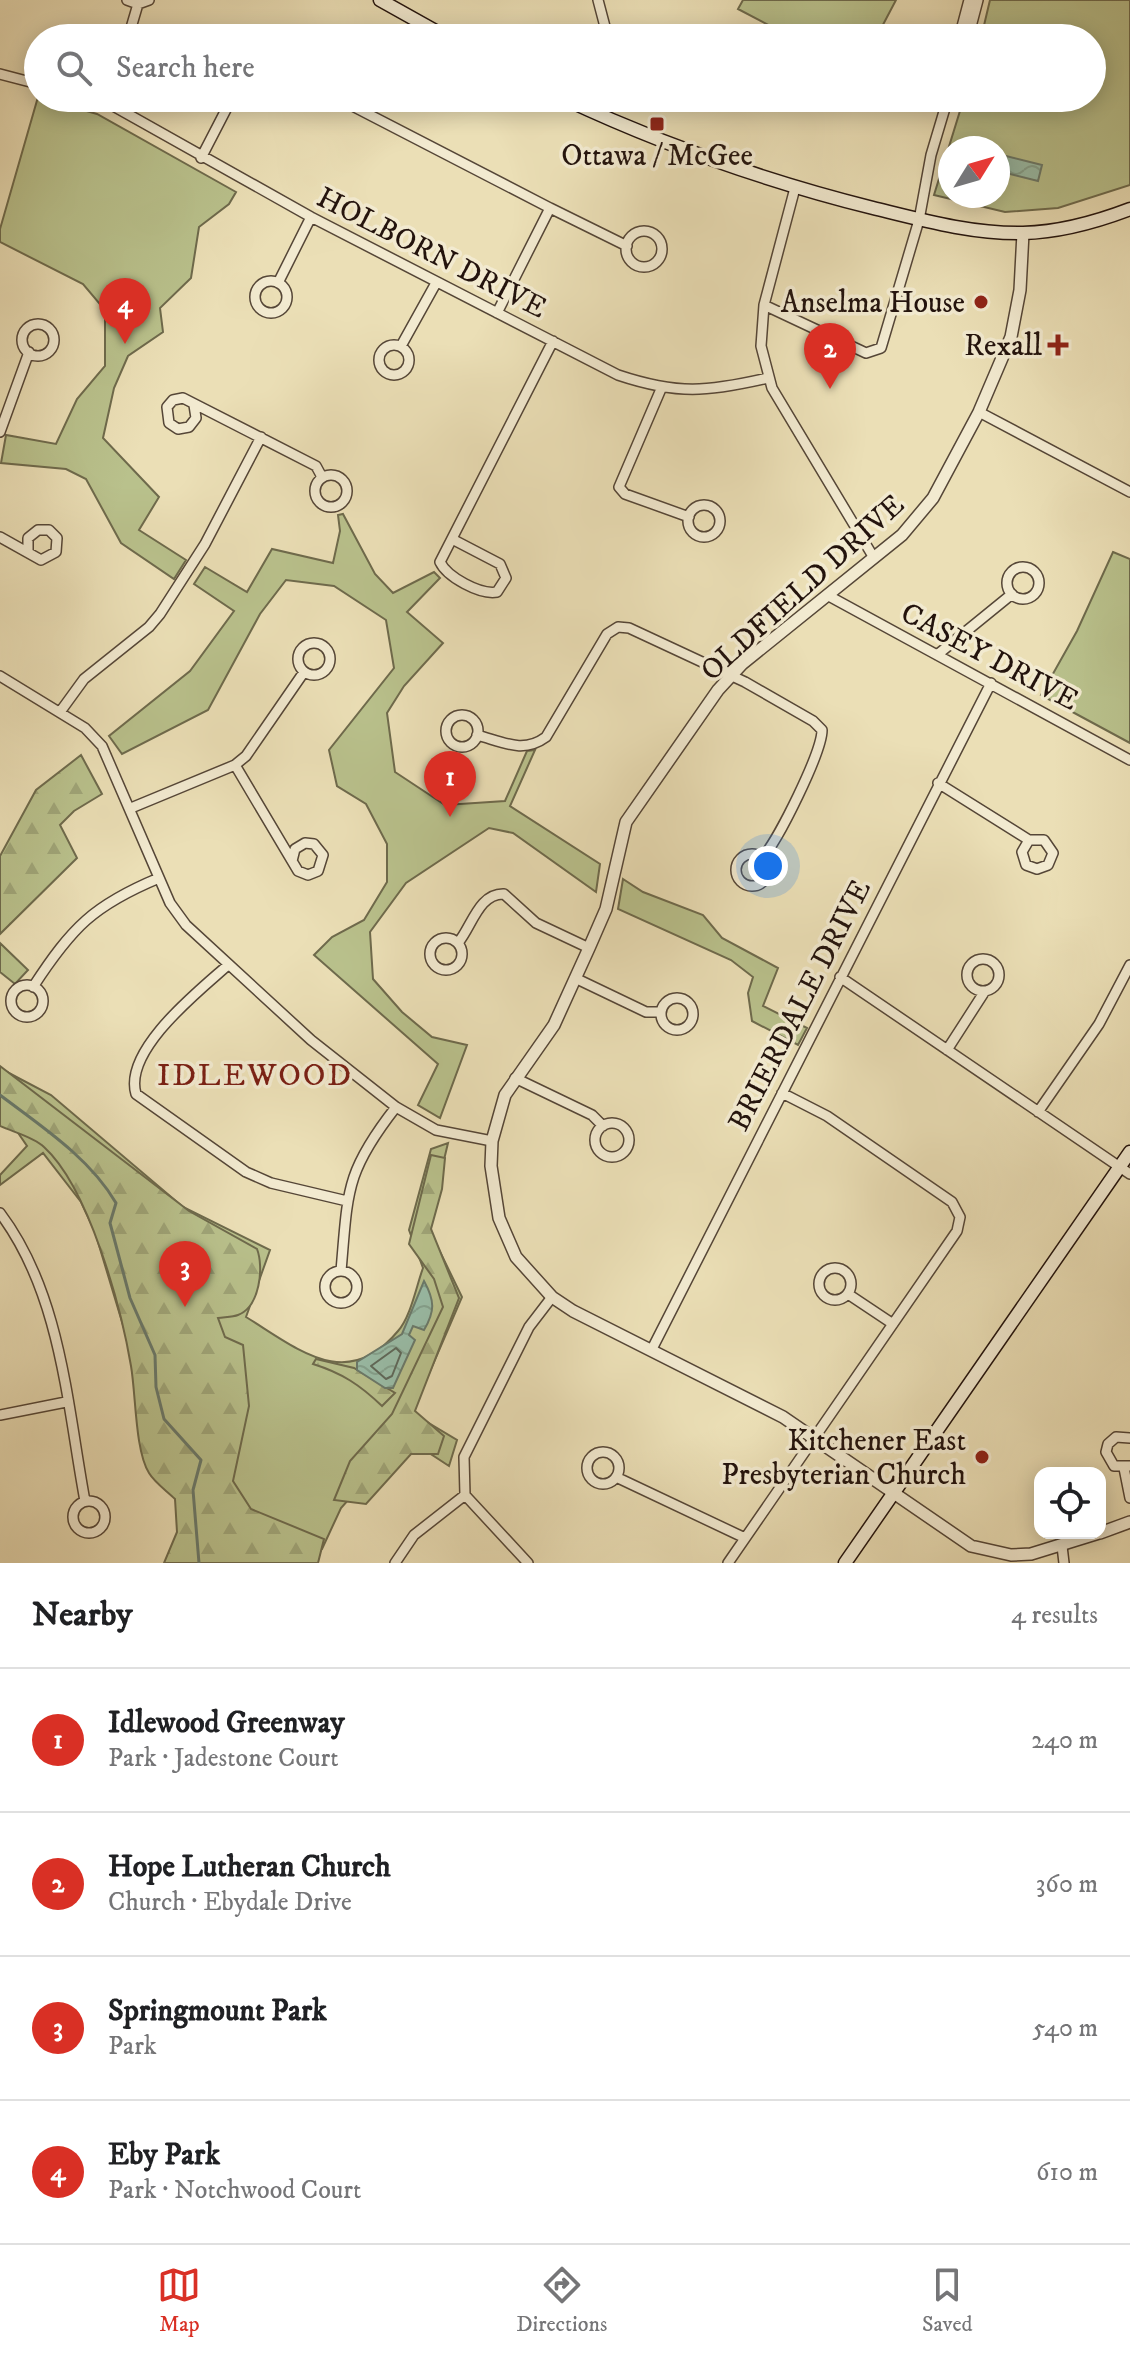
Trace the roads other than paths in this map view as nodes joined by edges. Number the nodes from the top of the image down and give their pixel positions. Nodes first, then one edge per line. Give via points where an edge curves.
1 (127, 0) edge
2 (149, 0) edge
3 (380, 0) edge
4 (598, 0) edge
5 (969, 0) edge
6 (978, 0) edge
7 (138, 4) junction
8 (132, 24) edge
9 (423, 24) edge
10 (604, 24) edge
11 (963, 24) edge
12 (972, 24) edge
13 (0, 74) edge
14 (24, 80) edge
15 (128, 112) edge
16 (225, 112) edge
17 (364, 112) edge
18 (606, 112) edge
19 (944, 112) edge
20 (201, 158) junction
21 (795, 188) junction
22 (550, 208) junction
23 (1130, 209) edge
24 (311, 217) junction
25 (919, 220) junction
26 (1023, 233) junction
27 (627, 246) dead end
28 (278, 283) dead end
29 (436, 283) junction
30 (764, 305) junction
31 (497, 313) junction
32 (553, 341) junction
33 (401, 346) dead end
34 (29, 352) dead end
35 (768, 378) junction
36 (661, 389) junction
37 (194, 405) dead end
38 (979, 412) junction
39 (0, 432) edge
40 (261, 437) junction
41 (322, 477) dead end
42 (1130, 492) edge
43 (689, 517) dead end
44 (0, 537) edge
45 (452, 539) junction
46 (28, 551) dead end
47 (874, 558) junction
48 (1012, 594) dead end
49 (827, 595) junction
50 (937, 655) junction
51 (304, 672) dead end
52 (0, 676) edge
53 (729, 676) junction
54 (991, 683) junction
55 (60, 712) junction
56 (477, 735) dead end
57 (1130, 760) edge
58 (235, 765) junction
59 (938, 783) junction
60 (131, 808) junction
61 (1029, 840) dead end
62 (762, 858) dead end
63 (292, 861) dead end
64 (159, 878) junction
65 (458, 943) dead end
66 (589, 948) junction
67 (228, 965) junction
68 (1130, 965) edge
69 (840, 977) junction
70 (575, 978) junction
71 (33, 987) dead end
72 (985, 991) dead end
73 (661, 1012) dead end
74 (947, 1050) junction
75 (515, 1078) junction
76 (782, 1093) junction
77 (396, 1107) junction
78 (1038, 1112) junction
79 (603, 1126) dead end
80 (492, 1141) junction
81 (1130, 1152) edge
82 (1125, 1171) edge
83 (347, 1201) junction
84 (0, 1213) edge
85 (341, 1271) dead end
86 (848, 1294) dead end
87 (552, 1297) junction
88 (893, 1324) junction
89 (652, 1349) junction
90 (66, 1402) junction
91 (0, 1415) edge
92 (814, 1436) junction
93 (1130, 1438) edge
94 (1127, 1467) edge
95 (616, 1477) dead end
96 (893, 1494) junction
97 (465, 1495) junction
98 (1130, 1498) edge
99 (85, 1501) dead end
100 (1130, 1522) edge
101 (1106, 1531) edge
102 (745, 1538) junction
103 (1082, 1539) edge
104 (1062, 1546) junction
105 (395, 1563) edge
106 (528, 1563) edge
107 (728, 1563) edge
108 (845, 1563) edge
109 (1064, 1563) edge

1 - 7 street
2 - 7 street
3 - 9 main road
4 - 10 street
5 - 11 street
6 - 12 street
7 - 8 street
13 - 14 street
15 - 20 street, HOLBORN DRIVE
16 - 20 street
17 - 22 street
18 - 21 main road via 708,159
19 - 25 street
20 - 24 street, HOLBORN DRIVE
21 - 25 main road
21 - 30 street
22 - 27 street
22 - 31 street
23 - 26 main road via 1101,220
24 - 28 street
24 - 29 street, HOLBORN DRIVE
25 - 26 main road
25 - 30 street via 885,343 877,352 866,353
26 - 38 street, OLDFIELD DRIVE via 1011,337
29 - 31 street, HOLBORN DRIVE
29 - 33 street
30 - 35 street via 761,346
31 - 32 street, HOLBORN DRIVE
32 - 36 street, HOLBORN DRIVE via 618,375
32 - 45 street
34 - 39 street
35 - 36 street, HOLBORN DRIVE via 702,390
35 - 47 street
36 - 43 street via 619,487 625,494
37 - 40 street
38 - 42 street
38 - 47 street, OLDFIELD DRIVE via 921,516
40 - 41 street via 316,466
40 - 55 street via 205,544 160,614 84,679
44 - 46 street
45 - 45 street via 440,562 443,570 497,592 506,578 500,564
47 - 49 street, OLDFIELD DRIVE
48 - 50 street
49 - 50 street, CASEY DRIVE
49 - 53 street, OLDFIELD DRIVE
50 - 54 street, CASEY DRIVE
51 - 58 street
52 - 55 street
53 - 56 street via 618,627 607,634 546,737 522,748
53 - 62 street via 822,730 813,762
53 - 66 street, OLDFIELD DRIVE via 626,822 606,909
54 - 57 street, CASEY DRIVE
54 - 59 street, BRIERDALE DRIVE
55 - 60 street via 102,746
58 - 60 street
58 - 63 street
59 - 61 street
59 - 69 street, BRIERDALE DRIVE
60 - 64 street
64 - 67 street via 186,925
64 - 71 street via 92,913
65 - 66 street via 483,902 504,894 536,923
66 - 70 street, OLDFIELD DRIVE
67 - 77 street
67 - 83 street via 159,1030 135,1079 136,1094 246,1172
68 - 78 street via 1099,1024
69 - 74 street
69 - 76 street, BRIERDALE DRIVE
70 - 73 street via 646,1012
70 - 75 street, OLDFIELD DRIVE via 554,1025
72 - 74 street
74 - 78 street
75 - 79 street via 592,1115
75 - 80 street, OLDFIELD DRIVE
76 - 88 street via 827,1116 940,1193 960,1217 957,1231
76 - 89 street, BRIERDALE DRIVE
77 - 80 street via 436,1130
77 - 83 street via 360,1156
78 - 82 street
80 - 87 street, OLDFIELD DRIVE via 499,1218 516,1257
81 - 82 main road
82 - 96 main road
83 - 85 street
84 - 90 street via 46,1304
86 - 88 street
87 - 89 street, OLDFIELD DRIVE
87 - 97 street via 529,1327 464,1457
88 - 92 street
89 - 92 street, OLDFIELD DRIVE
90 - 91 street
90 - 99 street
92 - 96 street, OLDFIELD DRIVE
92 - 102 street
93 - 94 street via 1116,1437 1106,1447 1109,1463
94 - 98 street
95 - 102 street
96 - 104 street, OLDFIELD DRIVE via 979,1550 1011,1555
96 - 108 main road
97 - 105 street via 414,1535
97 - 106 street
100 - 101 street, OLDFIELD DRIVE
102 - 107 street
103 - 104 street, OLDFIELD DRIVE
104 - 109 street

